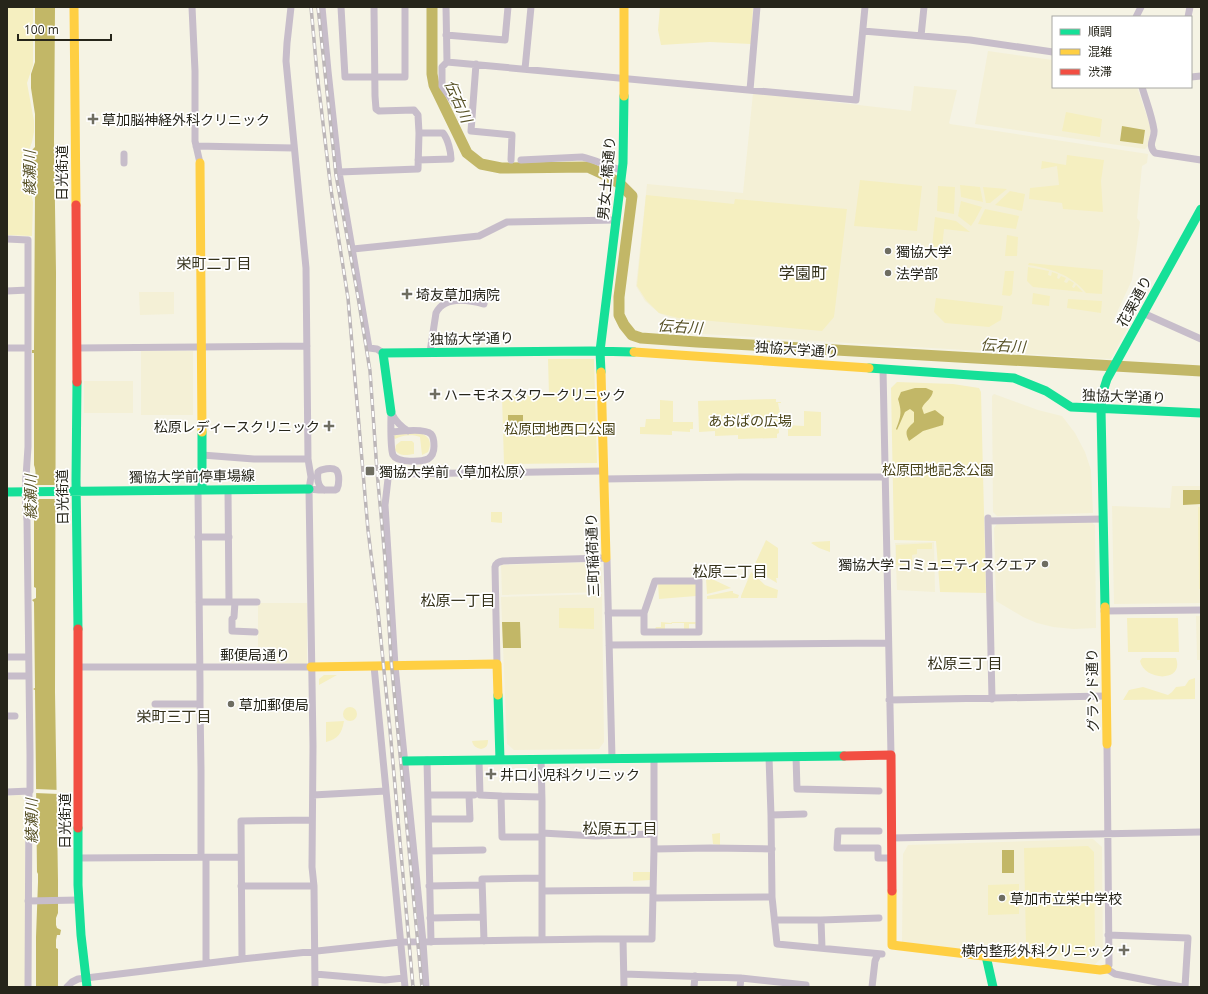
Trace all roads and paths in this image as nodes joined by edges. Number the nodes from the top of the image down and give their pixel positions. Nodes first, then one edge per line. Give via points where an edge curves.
1 (74, 7) edge
2 (192, 7) edge
3 (291, 7) edge
4 (322, 7) edge
5 (341, 7) edge
6 (374, 7) edge
7 (405, 7) edge
8 (446, 7) edge
9 (508, 7) edge
10 (531, 7) edge
11 (624, 7) edge
12 (757, 7) edge
13 (864, 7) edge
14 (924, 7) edge
15 (1141, 7) edge
16 (1136, 16) edge
17 (863, 31) junction
18 (446, 35) junction
19 (921, 36) junction
20 (1052, 52) edge
21 (447, 62) junction
22 (476, 64) junction
23 (525, 69) junction
24 (374, 78) junction
25 (624, 78) junction
26 (1142, 88) edge
27 (750, 90) junction
28 (457, 107) dead end
29 (419, 133) junction
30 (196, 146) junction
31 (294, 148) junction
32 (124, 154) dead end
33 (418, 160) junction
34 (511, 160) dead end
35 (521, 160) dead end
36 (1201, 160) edge
37 (124, 163) dead end
38 (200, 163) joint
39 (339, 172) junction
40 (622, 173) junction
41 (1201, 209) edge
42 (616, 220) junction
43 (7, 239) edge
44 (353, 249) junction
45 (28, 290) junction
46 (7, 291) edge
47 (484, 304) dead end
48 (1143, 313) junction
49 (1201, 338) edge
50 (201, 346) junction
51 (307, 346) junction
52 (7, 348) edge
53 (28, 348) junction
54 (77, 348) junction
55 (600, 351) junction
56 (430, 352) junction
57 (383, 353) junction
58 (884, 369) junction
59 (1101, 409) junction
60 (390, 412) junction
61 (1201, 413) edge
62 (408, 431) junction
63 (392, 432) junction
64 (202, 456) junction
65 (308, 459) junction
66 (604, 475) junction
67 (885, 477) junction
68 (318, 482) junction
69 (309, 489) junction
70 (200, 490) junction
71 (228, 490) junction
72 (324, 490) junction
73 (7, 492) edge
74 (27, 492) junction
75 (76, 492) junction
76 (1103, 519) junction
77 (198, 537) junction
78 (229, 537) junction
79 (606, 558) junction
80 (199, 602) junction
81 (232, 602) junction
82 (256, 602) dead end
83 (1201, 610) edge
84 (1104, 611) junction
85 (608, 613) junction
86 (644, 613) junction
87 (255, 632) dead end
88 (888, 642) junction
89 (609, 645) junction
90 (7, 657) edge
91 (28, 657) junction
92 (497, 664) junction
93 (374, 666) junction
94 (395, 666) junction
95 (199, 667) junction
96 (311, 667) junction
97 (78, 668) junction
98 (7, 676) edge
99 (28, 676) junction
100 (1105, 696) junction
101 (992, 699) junction
102 (889, 700) junction
103 (155, 704) dead end
104 (200, 704) junction
105 (7, 716) edge
106 (15, 716) dead end
107 (1106, 744) joint
108 (891, 755) junction
109 (796, 756) junction
110 (769, 757) junction
111 (612, 758) junction
112 (654, 758) junction
113 (427, 760) junction
114 (480, 760) junction
115 (500, 760) junction
116 (541, 760) junction
117 (404, 761) junction
118 (29, 791) junction
119 (386, 791) junction
120 (879, 791) dead end
121 (7, 792) edge
122 (428, 794) junction
123 (313, 795) junction
124 (469, 795) junction
125 (480, 795) junction
126 (501, 796) junction
127 (542, 797) junction
128 (804, 814) dead end
129 (772, 815) junction
130 (429, 819) junction
131 (312, 820) junction
132 (879, 831) dead end
133 (1201, 832) edge
134 (654, 834) junction
135 (1107, 834) junction
136 (542, 835) junction
137 (891, 838) junction
138 (654, 849) junction
139 (772, 849) junction
140 (483, 850) dead end
141 (429, 851) junction
142 (241, 857) junction
143 (78, 858) junction
144 (203, 858) junction
145 (891, 858) junction
146 (542, 878) junction
147 (242, 886) junction
148 (314, 886) junction
149 (429, 886) junction
150 (482, 886) junction
151 (653, 890) junction
152 (542, 891) junction
153 (772, 897) junction
154 (653, 898) junction
155 (78, 900) junction
156 (28, 902) junction
157 (483, 917) junction
158 (430, 918) junction
159 (879, 918) dead end
160 (775, 920) junction
161 (821, 920) junction
162 (1108, 935) junction
163 (542, 939) junction
164 (623, 939) junction
165 (484, 941) junction
166 (401, 942) junction
167 (423, 942) junction
168 (431, 942) junction
169 (822, 948) junction
170 (314, 952) junction
171 (986, 956) junction
172 (242, 959) junction
173 (206, 963) junction
174 (1107, 970) junction
175 (315, 974) junction
176 (624, 974) junction
177 (695, 976) junction
178 (404, 978) junction
179 (741, 978) junction
180 (87, 983) edge
181 (384, 983) edge
182 (28, 987) edge
183 (67, 987) edge
184 (315, 987) edge
185 (406, 987) edge
186 (426, 987) edge
187 (624, 987) edge
188 (694, 987) edge
189 (740, 987) edge
190 (806, 987) edge
191 (872, 987) edge
192 (993, 987) edge
193 (1182, 987) edge
194 (1185, 987) edge

1 - 54 street, 日光街道
2 - 30 street
3 - 31 street via 286,61
4 - 39 street
5 - 24 street via 345,77
6 - 24 street
7 - 24 street via 405,77
8 - 18 street
9 - 18 street via 505,40
10 - 23 street
11 - 25 street, 男女土橋通り
12 - 27 street
13 - 17 street
14 - 19 street
15 - 16 street
17 - 19 street
17 - 27 street via 856,100
18 - 21 street
19 - 20 street
21 - 22 street
21 - 28 street via 442,67 442,86
22 - 23 street
22 - 34 street via 471,130 512,135
23 - 25 street
24 - 29 street via 376,109 414,110 418,115
25 - 27 street
25 - 40 street, 男女土橋通り
26 - 36 street via 1154,131 1152,150 1155,153
29 - 33 street
29 - 33 street via 443,133 451,150 451,159
30 - 31 street
30 - 38 street
31 - 51 street via 305,261
32 - 37 street
33 - 39 street via 418,169
35 - 40 street via 582,157
38 - 50 street
39 - 44 street
40 - 42 street, 男女土橋通り
41 - 48 street, 花栗通り
42 - 44 street via 507,222 479,236
42 - 55 street, 男女土橋通り
43 - 45 street via 28,240
44 - 57 street via 369,348
45 - 46 street
45 - 53 street
47 - 56 street via 454,301 443,304 436,313
48 - 49 street
48 - 59 street, 花栗通り via 1107,379
50 - 51 street
50 - 54 street
50 - 64 street
51 - 65 street
52 - 53 street
53 - 74 street
54 - 75 street, 日光街道
55 - 56 street, 独協大学通り
55 - 58 street, 独協大学通り
55 - 66 street, 三町稲荷通り
56 - 57 street, 独協大学通り
57 - 60 street
58 - 59 street, 独協大学通り via 984,379 1014,378 1046,392 1071,407
58 - 67 street
59 - 61 street, 独協大学通り
59 - 76 street, グランド通り
60 - 62 street via 395,421
60 - 63 street
62 - 63 street
62 - 63 street via 432,434 432,456 424,460 399,461 393,454
64 - 65 street
64 - 70 street
65 - 69 street via 311,477
66 - 67 street
66 - 79 street, 三町稲荷通り
66 - 94 street via 390,476 385,506
67 - 88 street
68 - 69 street
68 - 72 street
68 - 72 street via 320,470 333,469 338,472 337,489
69 - 71 street, 獨協大学前停車場線
69 - 72 street
69 - 96 street
70 - 71 street, 獨協大学前停車場線
70 - 75 street, 獨協大学前停車場線
70 - 77 street
71 - 78 street
73 - 74 street, 獨協大学前停車場線
74 - 75 street, 獨協大学前停車場線
74 - 91 street
75 - 97 street, 日光街道
76 - 84 street, グランド通り
76 - 101 street via 988,520
77 - 78 street
77 - 80 street
78 - 81 street
79 - 85 street, 三町稲荷通り
79 - 92 street via 502,561 496,564
80 - 81 street
80 - 95 street
81 - 82 street
81 - 87 street via 232,632
83 - 84 street
84 - 100 street, グランド通り
85 - 86 street
85 - 89 street, 三町稲荷通り
86 - 86 street via 644,632 699,632 698,581 655,581
88 - 89 street
88 - 102 street
89 - 111 street, 三町稲荷通り
90 - 91 street
91 - 99 street
92 - 94 street
92 - 115 street
93 - 94 street
93 - 96 street
93 - 119 street
94 - 117 street
95 - 96 street, 郵便局通り
95 - 97 street, 郵便局通り
95 - 104 street
96 - 123 street
97 - 143 street, 日光街道
98 - 99 street
99 - 118 street
100 - 101 street
100 - 107 street, グランド通り
101 - 102 street
102 - 108 street
103 - 104 street
104 - 144 street
105 - 106 street
107 - 135 street, グランド通り
108 - 109 street
108 - 137 street
109 - 110 street
109 - 120 street via 796,789
110 - 112 street
110 - 129 street
111 - 112 street
111 - 116 street
112 - 134 street
113 - 114 street
113 - 117 street
113 - 122 street
114 - 115 street
114 - 125 street
115 - 116 street
116 - 127 street
117 - 167 street
118 - 121 street
118 - 156 street
119 - 123 street
119 - 166 street
122 - 124 street
122 - 130 street
123 - 131 street
124 - 125 street
124 - 130 street via 470,819
125 - 126 street
126 - 127 street
126 - 136 street via 502,837
127 - 136 street
128 - 129 street
129 - 139 street
130 - 141 street
131 - 142 street via 241,821
131 - 148 street
132 - 145 street via 838,831 837,848 878,848 878,858
133 - 135 street
134 - 136 street
134 - 138 street
135 - 137 street
135 - 162 street, グランド通り
136 - 146 street
137 - 145 street
138 - 139 street
138 - 151 street
139 - 153 street
140 - 141 street
141 - 149 street
142 - 144 street
142 - 147 street
143 - 144 street
143 - 155 street, 日光街道
144 - 173 street
145 - 171 street via 892,945
146 - 150 street via 482,879
146 - 152 street
147 - 148 street
147 - 172 street
148 - 170 street
149 - 150 street
149 - 158 street
150 - 157 street
151 - 152 street
151 - 154 street
152 - 163 street
153 - 154 street
153 - 160 street
154 - 164 street via 652,939
155 - 156 street
155 - 180 street, 日光街道
156 - 182 street
157 - 158 street
157 - 165 street
158 - 168 street
159 - 161 street
160 - 161 street
160 - 169 street via 777,944
161 - 169 street
162 - 174 street, グランド通り
162 - 194 street via 1188,938
163 - 164 street
163 - 165 street
164 - 176 street
165 - 168 street
166 - 167 street
166 - 170 street
166 - 178 street
167 - 168 street
167 - 186 street
169 - 191 street via 880,954 875,962
170 - 172 street
170 - 175 street
171 - 174 street
171 - 192 street
172 - 173 street
173 - 180 street
174 - 193 street via 1115,974
175 - 181 street
175 - 184 street
176 - 177 street
176 - 187 street
177 - 179 street
177 - 188 street
178 - 181 street
178 - 185 street
179 - 189 street
179 - 190 street
180 - 183 street via 78,979

